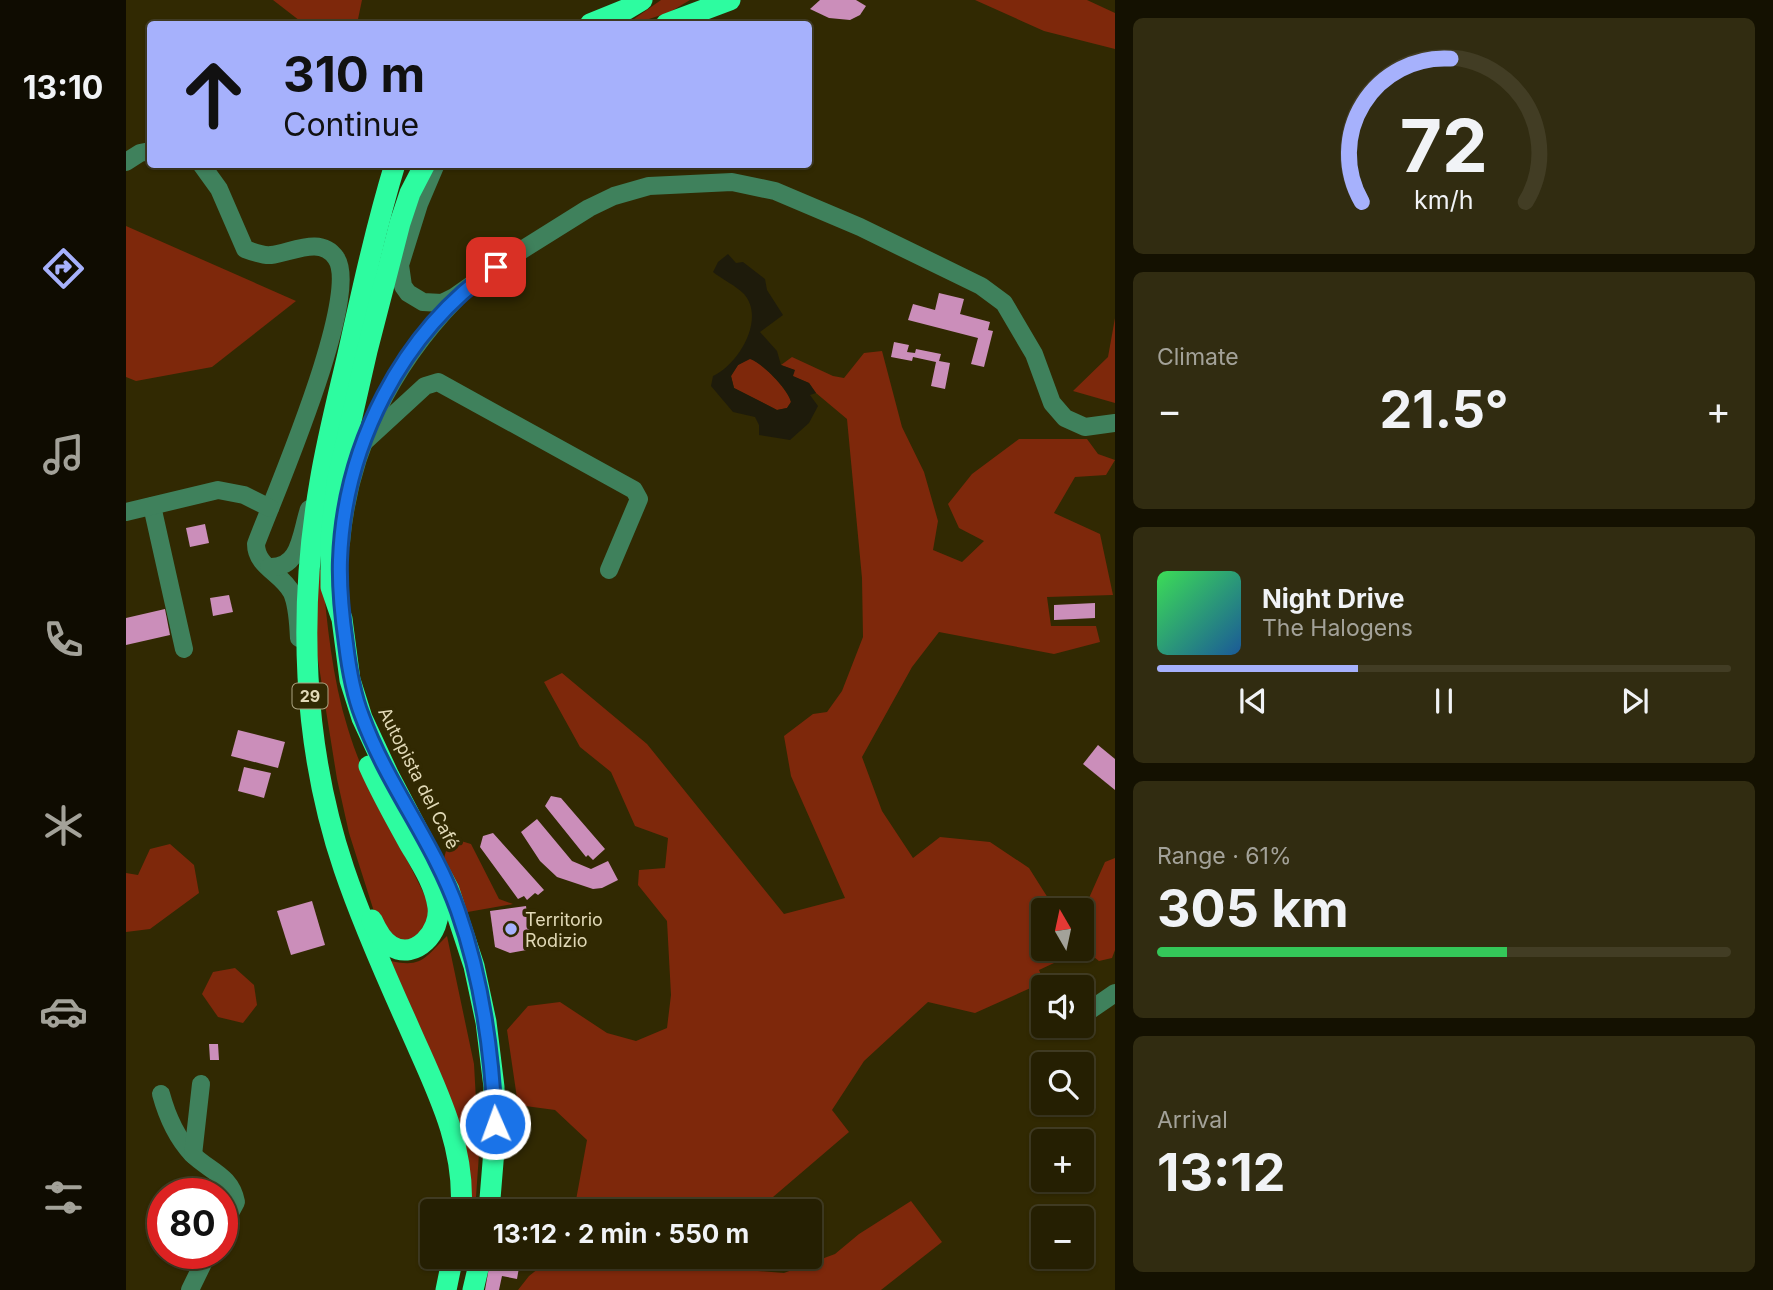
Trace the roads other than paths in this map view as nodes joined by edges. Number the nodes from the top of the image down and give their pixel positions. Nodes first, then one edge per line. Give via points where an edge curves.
1 (642, 0) edge
2 (703, 0) edge
3 (730, 0) edge
4 (597, 21) edge
5 (675, 21) edge
6 (677, 21) edge
7 (147, 152) edge
8 (126, 162) edge
9 (204, 168) edge
10 (389, 168) edge
11 (394, 168) edge
12 (423, 168) edge
13 (434, 168) edge
14 (383, 206) junction
15 (477, 280) junction
16 (1115, 424) edge
17 (363, 443) junction
18 (319, 482) junction
19 (152, 506) junction
20 (270, 509) junction
21 (126, 513) edge
22 (269, 568) junction
23 (609, 570) dead end
24 (342, 619) junction
25 (184, 649) dead end
26 (307, 658) junction
27 (362, 718) junction
28 (318, 763) junction
29 (1115, 993) edge
30 (1094, 1007) edge
31 (201, 1084) dead end
32 (161, 1094) dead end
33 (193, 1155) junction
34 (221, 1178) edge
35 (461, 1199) edge
36 (490, 1199) edge
37 (200, 1269) edge
38 (450, 1269) edge
39 (478, 1269) edge
40 (190, 1290) edge
41 (446, 1290) edge
42 (473, 1290) edge

1 - 4 highway
2 - 5 highway
3 - 6 highway
7 - 8 street
9 - 20 street via 219,189 245,249 270,256 310,246 336,258 341,272 327,353
10 - 14 street
11 - 14 highway, 29
12 - 24 highway, Autopista del Café / 29 via 400,223 337,482 331,587
13 - 15 street via 403,251 403,286 415,299 432,304 454,297
14 - 18 highway, 29
15 - 16 street via 614,196 649,186 732,182 775,191 981,286 1004,303 1034,354 1052,403 1065,418 1085,427
15 - 17 street via 436,320 407,358 386,390
17 - 23 street via 425,386 438,382 634,489 639,499
17 - 24 street via 342,530
18 - 22 street via 295,555 284,566
18 - 26 highway, 29 via 307,593
19 - 20 street via 218,489 244,495
19 - 21 street
19 - 25 street
20 - 22 street via 256,544 258,558
22 - 26 street via 291,592
24 - 27 highway, Autopista del Café / 29 via 350,680
26 - 28 highway, 29
27 - 28 highway via 362,752 434,893 438,919 423,944 398,949 377,932 351,863 331,787
27 - 36 highway, Autopista del Café / 29 via 449,890 474,966 494,1087
28 - 35 highway, 29 via 351,888 453,1132
29 - 30 street
31 - 33 street
32 - 33 street via 166,1115
33 - 34 street
37 - 40 street
38 - 41 highway
39 - 42 highway

